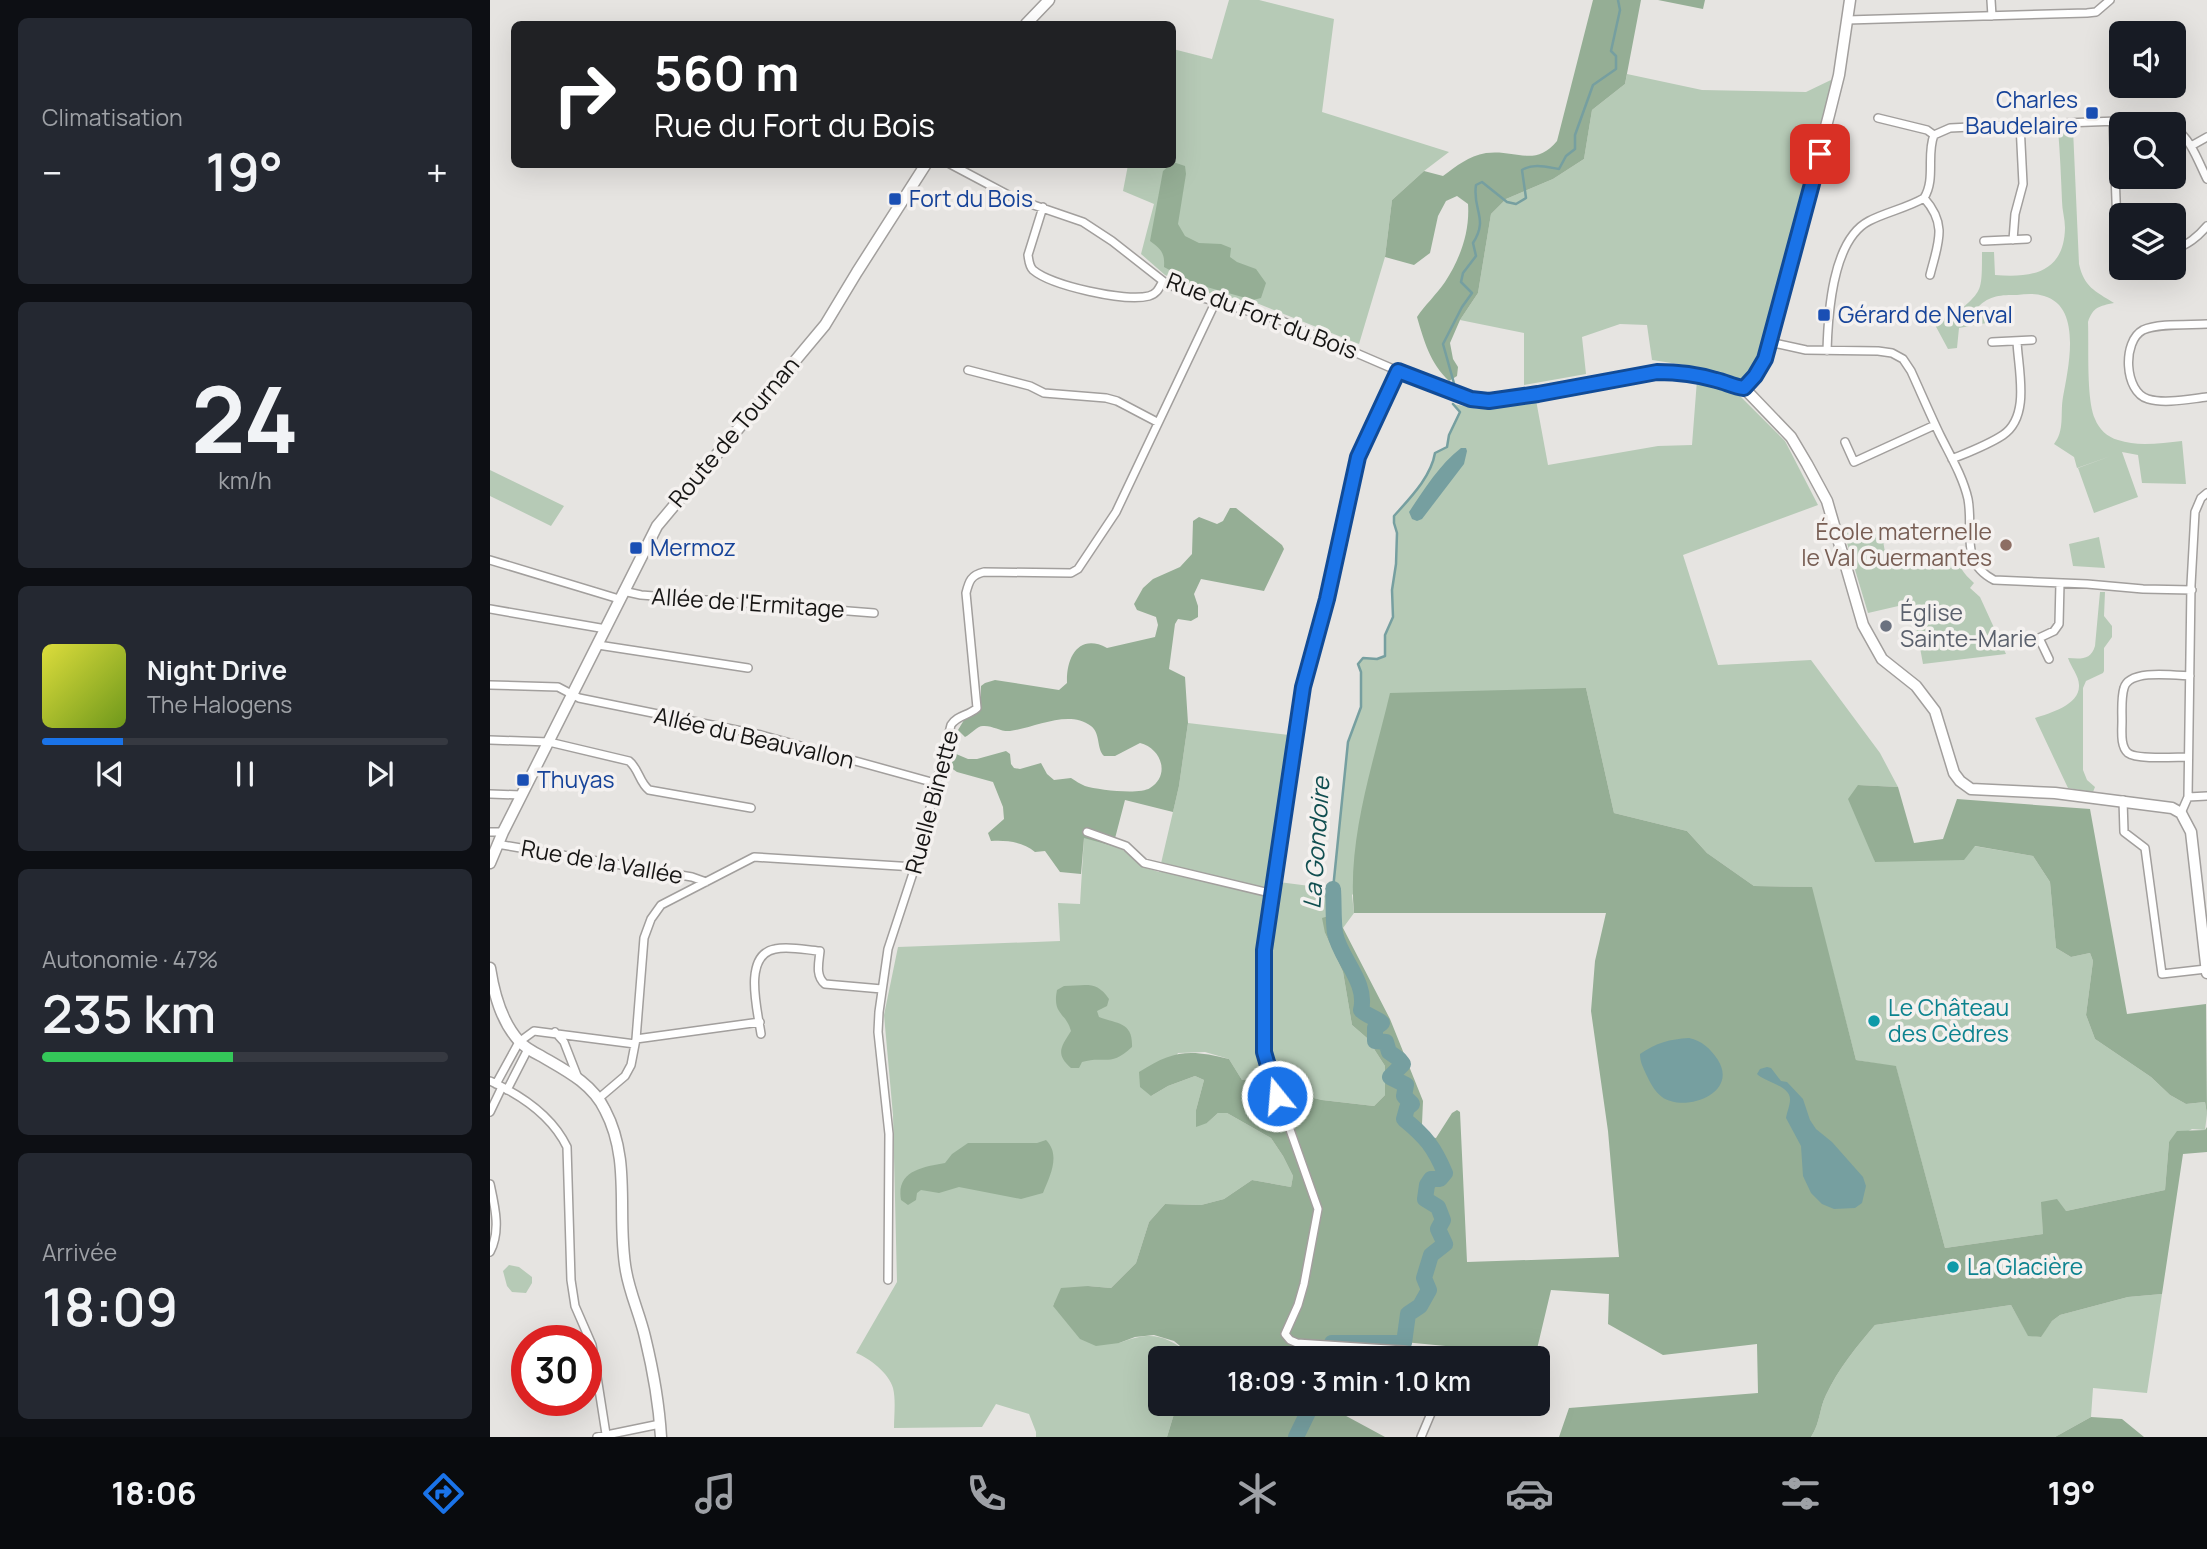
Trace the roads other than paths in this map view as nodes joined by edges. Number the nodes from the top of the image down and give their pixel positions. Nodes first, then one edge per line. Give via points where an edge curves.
1 (1049, 0) edge
2 (1850, 0) edge
3 (1991, 0) edge
4 (2110, 0) edge
5 (1992, 16) junction
6 (1847, 20) junction
7 (1029, 21) edge
8 (1878, 118) dead end
9 (2109, 121) edge
10 (2020, 124) junction
11 (1934, 135) junction
12 (2207, 137) edge
13 (2186, 139) edge
14 (2191, 146) junction
15 (923, 168) edge
16 (957, 168) edge
17 (2207, 180) edge
18 (1924, 198) junction
19 (1043, 207) junction
20 (2207, 226) edge
21 (2027, 239) dead end
22 (1984, 240) dead end
23 (2013, 240) junction
24 (2186, 245) edge
25 (1930, 275) dead end
26 (1163, 281) junction
27 (1216, 301) junction
28 (2207, 324) edge
29 (2032, 340) dead end
30 (2017, 341) junction
31 (1769, 342) junction
32 (1992, 342) dead end
33 (1827, 351) junction
34 (968, 370) dead end
35 (1398, 371) junction
36 (1744, 388) junction
37 (2207, 397) edge
38 (1157, 422) junction
39 (1936, 425) junction
40 (1845, 442) dead end
41 (1952, 459) junction
42 (2207, 493) edge
43 (490, 561) edge
44 (2060, 583) junction
45 (2192, 590) junction
46 (621, 595) junction
47 (490, 610) edge
48 (874, 613) dead end
49 (606, 629) junction
50 (598, 645) junction
51 (2049, 659) dead end
52 (748, 668) dead end
53 (2190, 676) junction
54 (490, 685) edge
55 (572, 694) junction
56 (490, 740) edge
57 (549, 742) junction
58 (2188, 757) junction
59 (934, 783) junction
60 (490, 794) edge
61 (521, 795) junction
62 (2207, 796) edge
63 (2188, 797) junction
64 (2123, 800) junction
65 (751, 808) dead end
66 (2181, 813) junction
67 (490, 832) edge
68 (503, 832) junction
69 (1087, 832) dead end
70 (497, 844) junction
71 (490, 863) edge
72 (915, 867) junction
73 (706, 882) junction
74 (1274, 894) junction
75 (490, 968) edge
76 (2207, 971) edge
77 (882, 989) junction
78 (760, 1022) junction
79 (555, 1032) junction
80 (761, 1034) dead end
81 (635, 1041) junction
82 (519, 1042) junction
83 (528, 1049) junction
84 (578, 1078) junction
85 (499, 1086) edge
86 (598, 1098) junction
87 (490, 1112) edge
88 (490, 1184) edge
89 (490, 1252) edge
90 (888, 1280) dead end
91 (1340, 1346) edge
92 (1429, 1416) edge
93 (660, 1432) edge
94 (606, 1434) junction
95 (597, 1437) edge
96 (1421, 1437) edge

1 - 7 main road
2 - 6 main road
3 - 5 street
4 - 5 street via 2096,12
5 - 6 street
6 - 31 main road via 1829,115
8 - 11 street
9 - 10 street
10 - 11 street via 1950,128
10 - 23 street via 2023,184
11 - 18 street
12 - 14 street
13 - 14 street
14 - 17 street
15 - 46 main road, Route de Tournan via 825,325 657,526
16 - 19 street, Rue du Fort du Bois via 1003,193
18 - 25 street via 1934,209 1940,234
18 - 33 street via 1868,221 1848,241 1828,316
19 - 26 street, Rue du Fort du Bois via 1098,230
19 - 26 street via 1028,255 1033,270 1059,284 1105,295 1147,297 1156,293
20 - 24 street
21 - 23 street
22 - 23 street
26 - 27 street, Rue du Fort du Bois
27 - 35 street, Rue du Fort du Bois via 1282,321
27 - 38 street, Ruelle Binette
28 - 37 street via 2145,329 2130,348 2136,392 2159,400
29 - 30 street
30 - 32 street
30 - 41 street via 2020,404 2015,422 2001,437
31 - 33 street
31 - 36 main road via 1765,359
33 - 39 street via 1878,351 1903,359
34 - 38 street via 1044,393 1117,401
35 - 36 street, Rue du Fort du Bois via 1471,399 1489,401 1657,372 1696,374
35 - 74 street via 1358,457 1327,599 1305,673
36 - 64 main road, Rue du Fort du Bois via 1791,437 1808,464 1826,501 1863,625 1882,659 1916,687 1935,711 1960,781 1971,789
38 - 59 street, Ruelle Binette via 1116,512 1078,569 1071,573 984,572 969,580 966,593 977,708 954,719
39 - 40 street via 1854,462
39 - 41 street
41 - 44 street via 1968,498 1970,555 1980,572 1994,580
42 - 45 street via 2195,512
43 - 46 street, Allée de l'Ermitage
44 - 45 street
44 - 51 street via 2059,624 2039,638
45 - 53 street
46 - 48 street, Allée de l'Ermitage
46 - 49 main road, Route de Tournan
47 - 49 street
49 - 50 main road, Route de Tournan
50 - 52 street
50 - 55 main road, Route de Tournan
53 - 58 street
53 - 58 street via 2146,675 2129,680 2123,692 2122,724 2128,753
54 - 55 street, Allée du Beauvallon via 558,687
55 - 57 main road, Route de Tournan
55 - 59 street, Allée du Beauvallon via 761,735
56 - 57 street
57 - 61 main road, Route de Tournan
57 - 65 street via 629,761 649,790
58 - 63 street
59 - 72 street, Ruelle Binette
60 - 61 street
61 - 68 main road, Route de Tournan
62 - 63 street
63 - 66 street
64 - 66 main road, Rue du Fort du Bois
64 - 76 street via 2124,832 2145,848 2162,974
66 - 76 main road via 2191,831
67 - 68 street
68 - 70 main road, Route de Tournan
69 - 74 street via 1126,846 1144,863
70 - 71 main road, Route de Tournan
70 - 73 street, Rue de la Vallée
72 - 73 street via 754,857
72 - 77 street, Ruelle Binette via 888,949
73 - 81 street via 661,905 651,919 643,938
74 - 91 street via 1264,950 1264,1052 1318,1209 1304,1284 1285,1334 1297,1343
75 - 82 main road via 504,1018
77 - 78 street via 825,984 819,975 820,951 774,949 764,953 754,978
77 - 90 street, Ruelle Binette via 878,1032 889,1134
78 - 80 street
78 - 81 street
79 - 81 street
79 - 82 street via 534,1031
79 - 84 street via 564,1042
81 - 86 street via 625,1076
82 - 83 main road
82 - 85 street
83 - 84 main road
83 - 85 street
84 - 86 main road
85 - 87 street
85 - 94 street via 548,1119 567,1147 571,1280 575,1306 592,1345
86 - 93 main road via 618,1140 626,1271 645,1337
88 - 89 street via 496,1236
92 - 96 street
93 - 94 street
94 - 95 street

